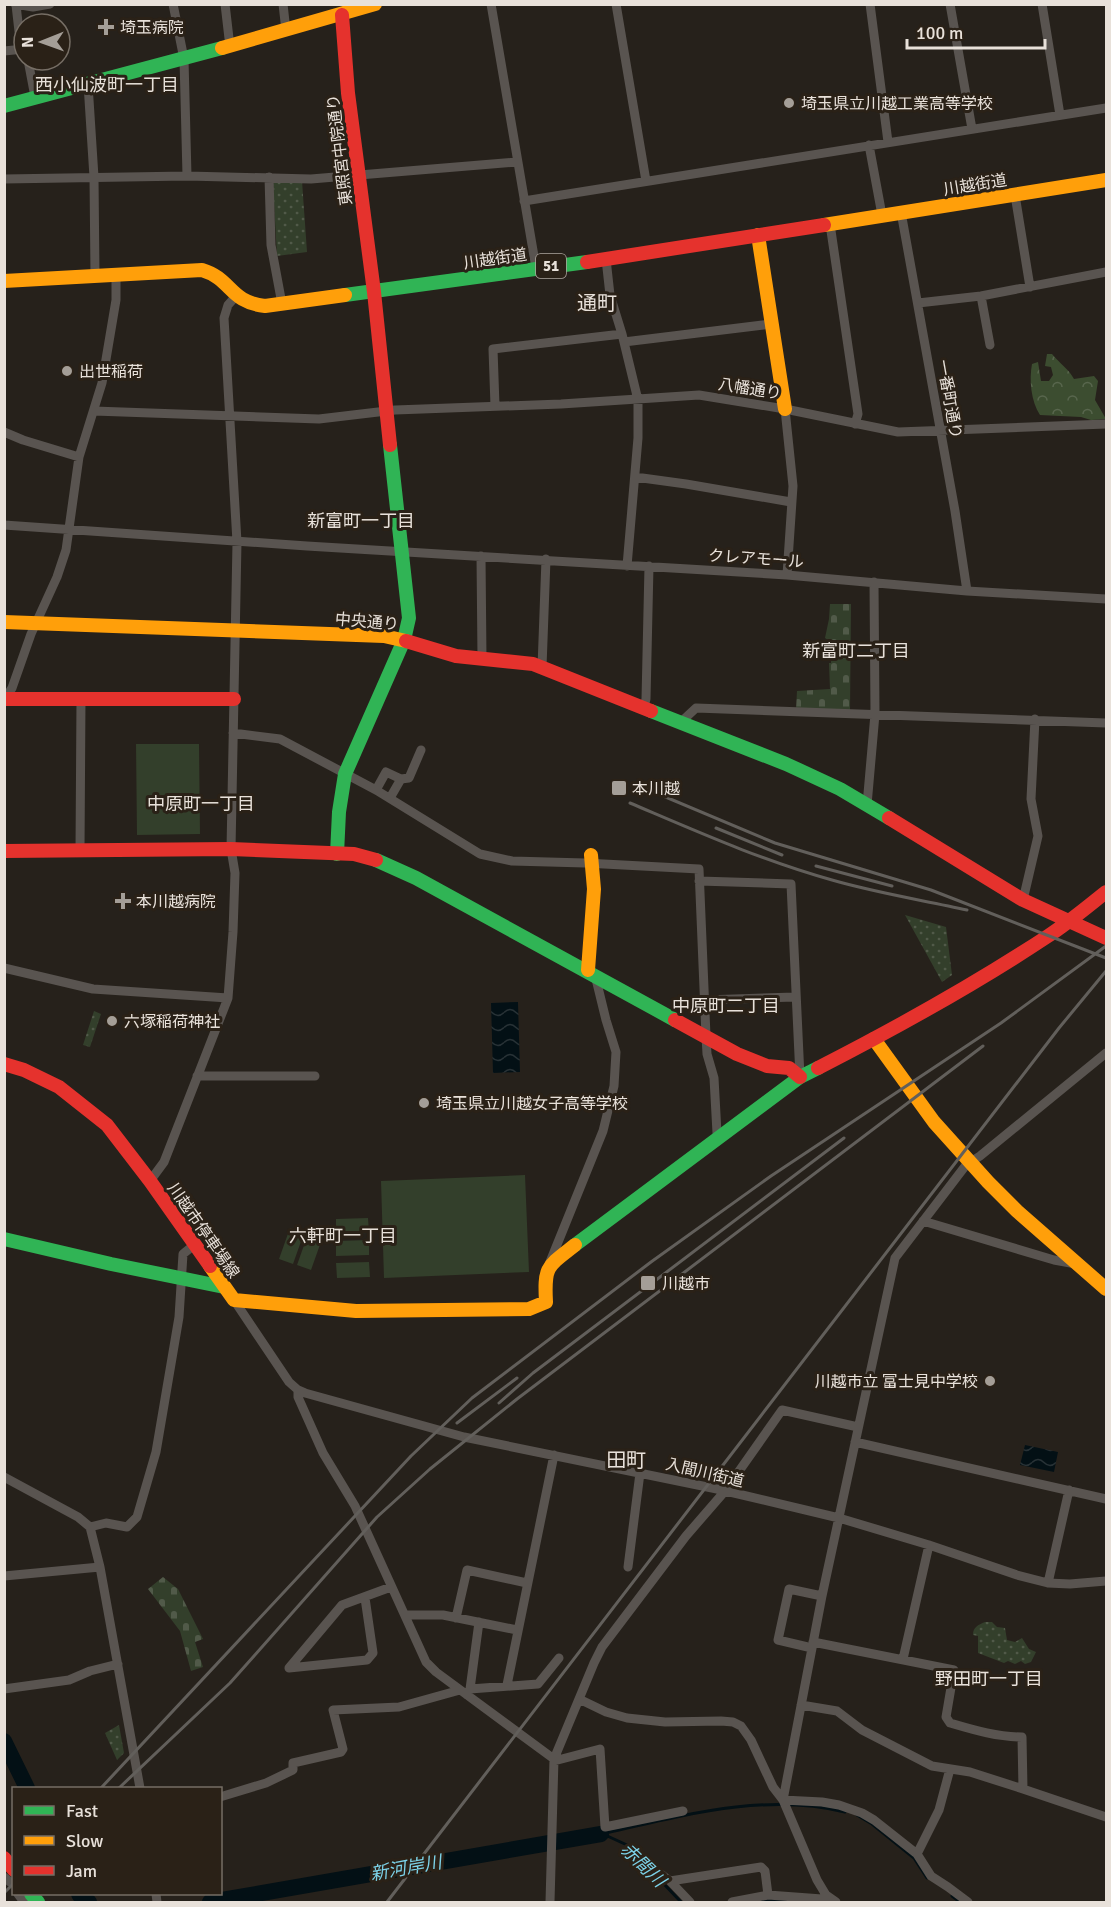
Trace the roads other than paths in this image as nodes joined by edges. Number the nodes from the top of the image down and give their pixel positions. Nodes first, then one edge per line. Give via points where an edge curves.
1 (50, 4) edge
2 (173, 4) edge
3 (225, 4) edge
4 (283, 4) edge
5 (375, 4) edge
6 (491, 4) edge
7 (616, 4) edge
8 (950, 4) edge
9 (1042, 4) edge
10 (15, 5) edge
11 (870, 5) edge
12 (342, 10) edge
13 (286, 31) junction
14 (230, 46) junction
15 (184, 59) junction
16 (30, 72) edge
17 (88, 84) junction
18 (35, 97) junction
19 (4, 106) edge
20 (1107, 108) edge
21 (1060, 115) junction
22 (972, 129) junction
23 (888, 142) junction
24 (869, 146) junction
25 (518, 162) junction
26 (187, 176) junction
27 (358, 176) junction
28 (94, 177) junction
29 (269, 177) junction
30 (4, 179) edge
31 (1107, 180) edge
32 (646, 181) junction
33 (1015, 195) junction
34 (524, 201) junction
35 (901, 212) junction
36 (882, 215) junction
37 (830, 224) junction
38 (758, 235) junction
39 (606, 259) junction
40 (536, 268) junction
41 (1107, 272) edge
42 (116, 274) junction
43 (95, 276) junction
44 (4, 281) edge
45 (1030, 287) junction
46 (374, 292) junction
47 (236, 296) junction
48 (981, 296) junction
49 (918, 303) junction
50 (282, 304) junction
51 (771, 324) junction
52 (623, 338) junction
53 (990, 345) dead end
54 (638, 400) junction
55 (495, 406) junction
56 (785, 409) junction
57 (94, 411) junction
58 (387, 411) junction
59 (229, 416) junction
60 (855, 424) junction
61 (1107, 424) edge
62 (940, 431) junction
63 (4, 432) edge
64 (79, 457) junction
65 (635, 477) junction
66 (791, 502) junction
67 (4, 525) edge
68 (69, 529) junction
69 (237, 542) junction
70 (403, 550) junction
71 (481, 556) junction
72 (546, 559) junction
73 (627, 566) junction
74 (649, 566) junction
75 (787, 575) junction
76 (873, 582) junction
77 (968, 591) junction
78 (1107, 599) edge
79 (4, 622) edge
80 (36, 623) junction
81 (236, 631) junction
82 (404, 640) junction
83 (482, 659) junction
84 (542, 667) junction
85 (5, 699) edge
86 (81, 699) junction
87 (234, 699) junction
88 (644, 707) junction
89 (875, 714) junction
90 (1035, 719) junction
91 (681, 722) junction
92 (1107, 723) edge
93 (233, 733) junction
94 (421, 750) dead end
95 (345, 774) junction
96 (401, 779) junction
97 (376, 790) junction
98 (390, 798) junction
99 (867, 805) junction
100 (231, 849) junction
101 (4, 851) edge
102 (80, 851) junction
103 (337, 854) junction
104 (591, 860) junction
105 (699, 881) junction
106 (1107, 892) edge
107 (1023, 900) junction
108 (1068, 922) junction
109 (1107, 938) edge
110 (4, 968) edge
111 (591, 973) junction
112 (795, 997) junction
113 (228, 999) junction
114 (704, 1000) junction
115 (706, 1036) junction
116 (874, 1039) junction
117 (1107, 1053) edge
118 (4, 1064) edge
119 (197, 1076) junction
120 (315, 1076) dead end
121 (800, 1077) junction
122 (719, 1139) junction
123 (971, 1162) junction
124 (150, 1181) junction
125 (923, 1221) junction
126 (4, 1239) edge
127 (194, 1245) junction
128 (549, 1264) junction
129 (1078, 1264) junction
130 (180, 1278) junction
131 (224, 1287) junction
132 (1107, 1288) edge
133 (234, 1300) junction
134 (298, 1390) junction
135 (858, 1427) junction
136 (855, 1442) junction
137 (554, 1455) junction
138 (640, 1473) junction
139 (4, 1477) edge
140 (721, 1490) junction
141 (1069, 1491) junction
142 (1107, 1499) edge
143 (839, 1518) junction
144 (90, 1527) junction
145 (929, 1545) junction
146 (628, 1567) dead end
147 (100, 1568) junction
148 (4, 1575) edge
149 (1107, 1581) edge
150 (527, 1583) junction
151 (1048, 1583) junction
152 (391, 1587) junction
153 (822, 1596) junction
154 (365, 1598) junction
155 (405, 1615) junction
156 (456, 1618) junction
157 (479, 1622) junction
158 (517, 1630) junction
159 (813, 1645) junction
160 (559, 1658) dead end
161 (903, 1659) junction
162 (118, 1664) junction
163 (507, 1685) junction
164 (4, 1689) edge
165 (466, 1692) junction
166 (579, 1699) junction
167 (801, 1705) junction
168 (554, 1760) junction
169 (950, 1768) junction
170 (140, 1787) edge
171 (1023, 1789) junction
172 (222, 1796) edge
173 (783, 1800) junction
174 (683, 1811) dead end
175 (1107, 1817) edge
176 (917, 1854) junction
177 (4, 1858) edge
178 (657, 1871) dead end
179 (9, 1876) edge
180 (670, 1881) junction
181 (826, 1894) junction
182 (768, 1895) junction
183 (550, 1902) edge
184 (690, 1902) edge
185 (732, 1902) edge
186 (836, 1902) edge
187 (968, 1902) edge

1 - 10 street
2 - 15 street
3 - 14 street
4 - 13 street
5 - 12 street
6 - 25 street
7 - 32 street
8 - 22 street
9 - 21 street
11 - 23 street
12 - 13 street
12 - 27 street, 東照宮中院通り
13 - 14 street
14 - 15 street
15 - 17 street
15 - 26 street
16 - 18 street
17 - 18 street
17 - 28 street
18 - 19 street
20 - 21 street
21 - 22 street
22 - 23 street
23 - 24 street
24 - 32 street
24 - 36 street
25 - 27 street
25 - 34 street
26 - 28 street
26 - 29 street
27 - 29 street
27 - 46 street, 東照宮中院通り
28 - 30 street
28 - 43 street
29 - 50 street via 272,245
31 - 33 street, 川越街道 / 51
32 - 34 street
33 - 35 street, 川越街道 / 51
33 - 45 street
34 - 40 street
35 - 36 street, 川越街道 / 51
35 - 49 street, 一番町通り
36 - 37 street, 川越街道 / 51
37 - 38 street, 川越街道 / 51
37 - 60 street via 858,414
38 - 39 street, 川越街道 / 51
38 - 51 street
39 - 40 street, 川越街道 / 51
39 - 52 street via 610,295
40 - 46 street, 川越街道 / 51
41 - 45 street
42 - 43 street, 川越街道 / 51
42 - 47 street, 川越街道 / 51 via 209,271 221,278
42 - 57 street via 116,300
43 - 44 street, 川越街道 / 51
45 - 48 street
46 - 50 street, 川越街道 / 51
46 - 58 street, 東照宮中院通り
47 - 50 street, 川越街道 / 51 via 254,306
47 - 59 street via 224,318
48 - 49 street
48 - 53 street
49 - 62 street, 一番町通り
51 - 52 street
51 - 56 street
52 - 54 street
52 - 55 street via 493,349
54 - 55 street, 八幡通り
54 - 56 street, 八幡通り via 699,395
54 - 65 street
55 - 58 street, 八幡通り
56 - 60 street, 八幡通り
56 - 66 street via 793,486
57 - 59 street, 八幡通り
57 - 64 street
58 - 59 street, 八幡通り via 319,419
58 - 70 street, 東照宮中院通り
59 - 69 street
60 - 62 street, 八幡通り via 898,432
61 - 62 street, 八幡通り
62 - 77 street, 一番町通り
63 - 64 street
64 - 68 street
65 - 66 street
65 - 73 street
66 - 75 street
67 - 68 street, クレアモール
68 - 69 street, クレアモール
68 - 80 street via 57,577
69 - 70 street, クレアモール
69 - 81 street
70 - 71 street, クレアモール
70 - 82 street, 東照宮中院通り via 409,618
71 - 72 street, クレアモール
71 - 83 street
72 - 73 street, クレアモール
72 - 84 street
73 - 74 street, クレアモール
74 - 75 street, クレアモール
74 - 88 street
75 - 76 street, クレアモール
76 - 77 street, クレアモール
76 - 89 street
77 - 78 street, クレアモール
79 - 80 street, 中央通り
80 - 81 street, 中央通り
80 - 85 street
81 - 82 street, 中央通り
81 - 87 street
82 - 83 street, 中央通り via 446,654
82 - 95 street, 東照宮中院通り
83 - 84 street, 中央通り
84 - 88 street, 中央通り
85 - 86 street
86 - 87 street
86 - 102 street
87 - 93 street
88 - 91 street, 中央通り
89 - 90 street
89 - 91 street via 696,708
89 - 99 street
90 - 92 street
90 - 107 street via 1031,799 1038,836
91 - 99 street, 中央通り via 819,779
93 - 95 street via 275,737
93 - 100 street
94 - 96 street via 408,778
95 - 97 street
95 - 103 street, 東照宮中院通り
96 - 97 street via 386,772
96 - 98 street
97 - 98 street
98 - 104 street via 480,854 512,861
99 - 107 street, 中央通り
100 - 102 street
100 - 103 street
100 - 113 street via 235,873
101 - 102 street
103 - 111 street via 367,857 399,869
104 - 105 street via 699,869
104 - 111 street
105 - 112 street via 791,884
105 - 114 street
106 - 108 street
107 - 108 street, 中央通り
108 - 109 street, 中央通り
108 - 116 street
110 - 113 street via 93,989
111 - 115 street
111 - 128 street via 616,1052 614,1086 603,1131
112 - 114 street
112 - 121 street
113 - 119 street
114 - 115 street
115 - 121 street via 753,1061 789,1068
115 - 122 street
116 - 121 street
116 - 123 street via 934,1122
117 - 123 street
118 - 124 street, 川越市停車場線 via 41,1077 96,1114
119 - 120 street
119 - 124 street via 164,1162
121 - 122 street
122 - 128 street
123 - 125 street
123 - 129 street via 1010,1204
124 - 127 street, 川越市停車場線
125 - 129 street
125 - 135 street via 895,1258
126 - 130 street
127 - 130 street via 183,1254
127 - 131 street, 川越市停車場線
128 - 133 street, 川越市停車場線 via 545,1275 546,1302 529,1309 356,1311
129 - 132 street
130 - 131 street
130 - 144 street via 179,1317 156,1452 140,1508 127,1527 106,1523
131 - 133 street, 川越市停車場線
133 - 134 street
134 - 137 street, 入間川街道 via 464,1437
134 - 152 street via 319,1444 355,1506
135 - 136 street
135 - 140 street via 782,1410
136 - 141 street
136 - 143 street
137 - 138 street, 入間川街道
137 - 150 street
138 - 140 street, 入間川街道
138 - 146 street
139 - 144 street
140 - 143 street, 入間川街道
140 - 166 street via 602,1647
141 - 142 street
141 - 151 street
143 - 145 street, 入間川街道
143 - 153 street
144 - 147 street
145 - 151 street, 入間川街道
145 - 161 street
147 - 148 street
147 - 162 street
149 - 151 street, 入間川街道
150 - 156 street via 467,1570
150 - 158 street
152 - 154 street
152 - 155 street
153 - 159 street
153 - 159 street via 789,1589 778,1640
154 - 154 street via 373,1653 367,1660 288,1668 342,1605
155 - 156 street
155 - 165 street via 426,1662
156 - 157 street
157 - 158 street
157 - 165 street
158 - 163 street
159 - 161 street
159 - 167 street
160 - 163 street via 538,1684
161 - 171 street via 954,1671 946,1717 950,1723 1005,1737 1022,1737
162 - 164 street via 69,1680
162 - 170 street
163 - 165 street
165 - 168 street
165 - 172 street via 399,1707 333,1710 341,1752 293,1762 293,1770
166 - 168 street
166 - 173 street via 627,1719 740,1725
167 - 169 street via 843,1714 853,1725 916,1760
167 - 173 street
168 - 174 street via 600,1749 605,1827
168 - 183 street
169 - 171 street
169 - 176 street via 939,1810
171 - 175 street
173 - 176 street via 822,1802 862,1813
173 - 181 street
176 - 187 street via 931,1876
177 - 179 street
178 - 180 street
180 - 182 street via 761,1867
180 - 184 street
181 - 182 street via 822,1899
181 - 186 street
182 - 185 street

